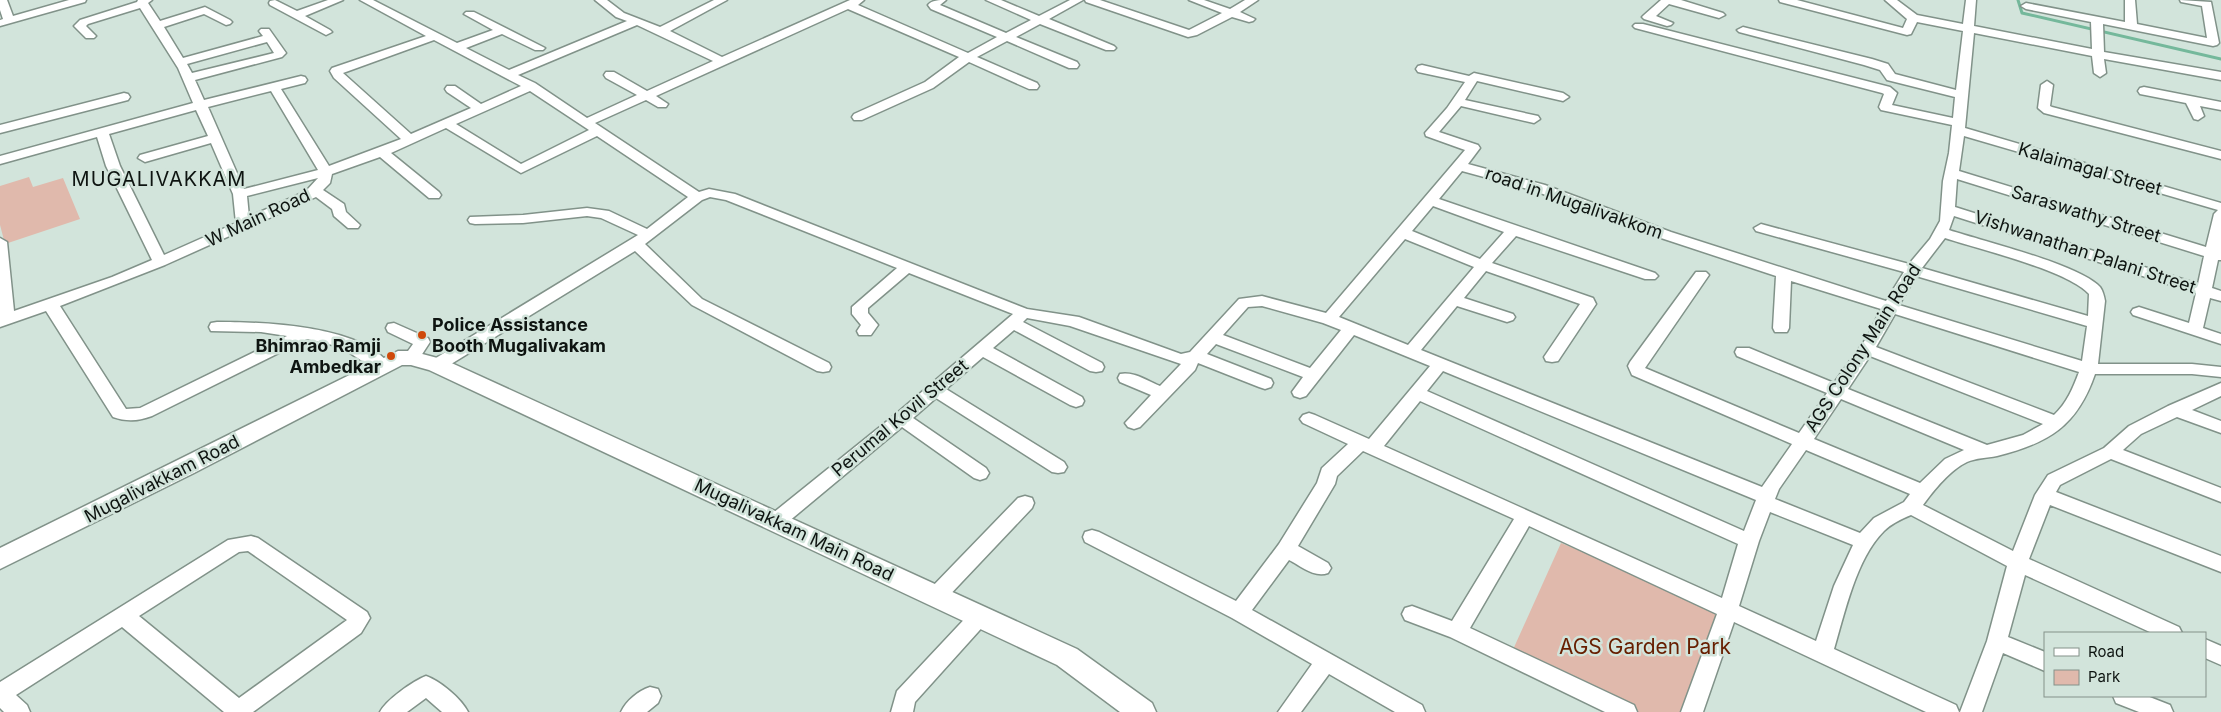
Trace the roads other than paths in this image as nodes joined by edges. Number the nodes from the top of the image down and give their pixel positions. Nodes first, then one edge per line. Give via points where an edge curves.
1 (2, 0) edge
2 (81, 0) edge
3 (338, 0) edge
4 (365, 0) edge
5 (600, 0) edge
6 (722, 0) edge
7 (941, 0) edge
8 (991, 0) edge
9 (1078, 0) edge
10 (1090, 0) edge
11 (1194, 0) edge
12 (1254, 0) edge
13 (1668, 0) edge
14 (1784, 0) edge
15 (1890, 0) edge
16 (1971, 0) edge
17 (2130, 0) edge
18 (2185, 0) edge
19 (143, 1) edge
20 (854, 2) edge
21 (2207, 2) edge
22 (274, 3) dead end
23 (2050, 5) edge
24 (2026, 6) dead end
25 (2221, 6) edge
26 (1231, 13) junction
27 (470, 14) dead end
28 (1719, 15) dead end
29 (296, 16) junction
30 (1913, 18) junction
31 (1040, 19) junction
32 (1248, 19) dead end
33 (5, 21) edge
34 (2215, 21) edge
35 (226, 22) dead end
36 (635, 22) junction
37 (157, 26) junction
38 (1639, 26) dead end
39 (2097, 26) junction
40 (2131, 27) junction
41 (1683, 28) dead end
42 (502, 30) junction
43 (1743, 30) dead end
44 (1970, 30) junction
45 (326, 32) dead end
46 (662, 32) junction
47 (90, 36) dead end
48 (433, 37) junction
49 (1006, 37) junction
50 (2033, 42) junction
51 (2217, 43) edge
52 (455, 48) junction
53 (540, 48) dead end
54 (1110, 48) dead end
55 (2098, 54) junction
56 (2033, 55) dead end
57 (968, 58) junction
58 (182, 62) junction
59 (723, 62) junction
60 (1074, 65) dead end
61 (1422, 68) dead end
62 (2100, 73) dead end
63 (610, 74) dead end
64 (507, 75) junction
65 (1475, 75) junction
66 (2221, 76) edge
67 (189, 78) junction
68 (301, 80) dead end
69 (531, 86) junction
70 (1033, 86) dead end
71 (2047, 86) dead end
72 (274, 87) junction
73 (451, 89) dead end
74 (2144, 91) dead end
75 (1961, 95) junction
76 (647, 96) junction
77 (124, 97) dead end
78 (1562, 97) dead end
79 (2191, 100) junction
80 (1458, 102) junction
81 (662, 104) dead end
82 (200, 105) junction
83 (2221, 106) edge
84 (480, 109) junction
85 (2198, 116) dead end
86 (858, 117) dead end
87 (1534, 118) dead end
88 (446, 123) junction
89 (585, 124) junction
90 (1958, 127) junction
91 (0, 129) edge
92 (597, 131) junction
93 (102, 133) junction
94 (215, 138) junction
95 (409, 139) junction
96 (382, 152) junction
97 (2221, 155) edge
98 (145, 158) dead end
99 (0, 160) edge
100 (1459, 166) junction
101 (326, 172) junction
102 (1952, 172) junction
103 (316, 191) junction
104 (240, 194) junction
105 (434, 195) dead end
106 (697, 197) junction
107 (1429, 200) junction
108 (2221, 207) edge
109 (1948, 209) junction
110 (2221, 214) edge
111 (475, 220) dead end
112 (243, 224) junction
113 (353, 225) dead end
114 (1761, 228) dead end
115 (1513, 230) junction
116 (1941, 232) junction
117 (1404, 233) junction
118 (643, 240) junction
119 (0, 242) edge
120 (2217, 255) edge
121 (160, 262) junction
122 (1483, 265) junction
123 (907, 266) junction
124 (1913, 270) junction
125 (1784, 274) junction
126 (1650, 276) dead end
127 (1701, 276) dead end
128 (2202, 290) junction
129 (2221, 296) edge
130 (1454, 300) junction
131 (52, 304) junction
132 (1891, 306) junction
133 (2139, 312) dead end
134 (1018, 318) junction
135 (1507, 318) dead end
136 (1329, 319) junction
137 (4, 321) edge
138 (2094, 323) junction
139 (217, 327) dead end
140 (394, 328) dead end
141 (1351, 328) junction
142 (1781, 328) dead end
143 (2195, 330) junction
144 (865, 332) dead end
145 (305, 334) junction
146 (1212, 337) junction
147 (2221, 339) edge
148 (982, 349) junction
149 (1867, 349) junction
150 (1411, 351) junction
151 (1742, 352) dead end
152 (1552, 357) dead end
153 (411, 358) junction
154 (1193, 358) junction
155 (1441, 363) junction
156 (437, 365) junction
157 (382, 366) junction
158 (823, 367) dead end
159 (1096, 367) dead end
160 (2089, 368) junction
161 (2221, 372) edge
162 (1314, 375) junction
163 (1126, 378) dead end
164 (1265, 383) dead end
165 (2221, 389) edge
166 (934, 390) junction
167 (1838, 391) junction
168 (1300, 392) dead end
169 (1162, 393) junction
170 (1417, 393) junction
171 (324, 397) joint
172 (1076, 400) dead end
173 (2174, 410) junction
174 (902, 418) junction
175 (1309, 419) dead end
176 (1134, 423) dead end
177 (2058, 423) junction
178 (2221, 428) edge
179 (1804, 441) junction
180 (1366, 445) junction
181 (1987, 452) junction
182 (2110, 452) junction
183 (1058, 467) dead end
184 (980, 473) dead end
185 (2044, 495) junction
186 (2221, 496) edge
187 (1766, 499) junction
188 (1916, 500) junction
189 (1025, 503) dead end
190 (1524, 516) junction
191 (775, 522) junction
192 (1092, 537) dead end
193 (1749, 541) junction
194 (1864, 542) junction
195 (1286, 549) junction
196 (0, 559) edge
197 (2018, 563) junction
198 (2221, 564) edge
199 (1321, 568) dead end
200 (936, 596) junction
201 (1727, 610) junction
202 (1239, 612) junction
203 (1412, 614) dead end
204 (124, 616) junction
205 (980, 616) junction
206 (1457, 631) junction
207 (2170, 632) edge
208 (1997, 641) junction
209 (2206, 648) edge
210 (1822, 653) junction
211 (2221, 656) edge
212 (1325, 662) junction
213 (2044, 662) edge
214 (1, 694) edge
215 (650, 696) dead end
216 (2126, 697) edge
217 (19, 712) edge
218 (239, 712) edge
219 (391, 712) edge
220 (457, 712) edge
221 (632, 712) edge
222 (902, 712) edge
223 (1142, 712) edge
224 (1288, 712) edge
225 (1414, 712) edge
226 (1626, 712) edge
227 (1692, 712) edge
228 (1948, 712) edge
229 (1971, 712) edge
230 (2162, 712) edge

1 - 33 street
2 - 33 street
3 - 29 street
4 - 48 street
5 - 36 street
6 - 46 street
7 - 49 street via 933,5 935,8
8 - 31 street
9 - 31 street
10 - 26 street via 1188,34
11 - 26 street
12 - 26 street
13 - 28 street
13 - 41 street via 1648,17
14 - 30 street via 1906,32
15 - 30 street
16 - 44 street, AGS Colony Main Road
17 - 40 street
18 - 21 street
19 - 37 street
19 - 47 street via 84,22 80,26
20 - 57 street
20 - 59 street
21 - 25 street
21 - 34 street
22 - 29 street
23 - 24 street
23 - 39 street
26 - 32 street
27 - 42 street
29 - 45 street
30 - 44 street
31 - 49 street
31 - 54 street
34 - 51 street
35 - 37 street via 205,10
36 - 46 street
36 - 64 street
37 - 58 street
38 - 90 street, Kalaimagal Street via 1886,90 1891,93 1885,107
39 - 40 street
39 - 55 street
40 - 51 street
42 - 52 street
42 - 53 street
43 - 75 street via 1868,62 1884,67 1891,77
44 - 50 street
44 - 75 street, AGS Colony Main Road
46 - 59 street
48 - 52 street
48 - 95 street via 337,73
49 - 57 street
49 - 60 street
50 - 55 street
50 - 56 street
52 - 64 street
55 - 62 street
55 - 66 street
57 - 70 street
57 - 86 street via 929,85
58 - 67 street
58 - 67 street via 267,35 280,53
59 - 76 street
61 - 65 street
63 - 76 street
64 - 69 street
65 - 78 street
65 - 80 street
67 - 82 street
68 - 72 street
69 - 84 street, W Main Road
69 - 89 street
71 - 97 street via 2044,108 2048,110
72 - 82 street
72 - 101 street
73 - 84 street
74 - 79 street
75 - 90 street, AGS Colony Main Road
76 - 81 street
76 - 89 street
77 - 91 street
79 - 83 street
79 - 85 street
80 - 87 street
80 - 100 street via 1431,132 1473,148
82 - 93 street
82 - 94 street
84 - 88 street, W Main Road
88 - 92 street via 521,169
88 - 95 street, W Main Road
89 - 92 street
90 - 102 street, AGS Colony Main Road
90 - 108 street, Kalaimagal Street
92 - 106 street
93 - 99 street
93 - 121 street via 113,166
94 - 98 street
94 - 104 street
95 - 96 street, W Main Road
96 - 101 street, W Main Road
96 - 105 street
100 - 107 street
100 - 125 street, road in Mugalivakkom via 1540,188
101 - 103 street, W Main Road
101 - 104 street
102 - 109 street, AGS Colony Main Road
102 - 120 street, Saraswathy Street
103 - 112 street, W Main Road
103 - 113 street via 339,207 339,213
104 - 112 street
106 - 118 street
106 - 123 street via 709,193 730,197
107 - 115 street
107 - 117 street
109 - 116 street, AGS Colony Main Road via 1947,221
109 - 128 street, Vishwanathan Palani Street
110 - 120 street
111 - 118 street via 596,212 608,216
112 - 121 street, W Main Road
114 - 124 street
115 - 122 street
115 - 126 street
116 - 124 street, AGS Colony Main Road
116 - 138 street via 2081,281 2097,295
117 - 122 street
117 - 136 street
118 - 156 street
118 - 158 street via 697,302
119 - 137 street
120 - 128 street
121 - 131 street, W Main Road
122 - 130 street
122 - 152 street via 1588,301
123 - 134 street
123 - 144 street via 860,307 860,314 870,325
124 - 132 street, AGS Colony Main Road
124 - 138 street
125 - 132 street, road in Mugalivakkom
125 - 142 street
127 - 179 street via 1636,368 1652,378
128 - 129 street, Vishwanathan Palani Street
128 - 143 street
130 - 135 street
130 - 150 street
131 - 137 street, W Main Road
131 - 145 street via 119,413 124,415 146,412
132 - 149 street, AGS Colony Main Road
132 - 160 street, road in Mugalivakkom
133 - 143 street
134 - 148 street, Perumal Kovil Street
134 - 154 street via 1073,321 1180,359
134 - 159 street
136 - 141 street
136 - 146 street via 1262,301 1249,301 1239,305
138 - 160 street
139 - 145 street via 261,327
140 - 153 street via 422,342
141 - 150 street
141 - 162 street
143 - 147 street
145 - 157 street via 325,336 358,347
146 - 154 street
146 - 162 street
148 - 166 street, Perumal Kovil Street
148 - 172 street
149 - 167 street, AGS Colony Main Road
149 - 177 street
150 - 155 street
151 - 167 street
153 - 156 street, Mugalivakkam Main Road
153 - 157 street, Mugalivakkam Main Road via 398,358
154 - 164 street
154 - 169 street
155 - 170 street
155 - 187 street
156 - 191 street, Mugalivakkam Main Road
157 - 171 street, Mugalivakkam Main Road
160 - 161 street, road in Mugalivakkom
160 - 177 street via 2078,395
162 - 168 street
163 - 169 street
165 - 173 street
166 - 174 street, Perumal Kovil Street
166 - 183 street
167 - 179 street, AGS Colony Main Road
167 - 181 street
169 - 176 street
170 - 180 street
170 - 193 street
171 - 196 street, Mugalivakkam Road
173 - 178 street
173 - 182 street via 2135,430
174 - 184 street
174 - 191 street, Perumal Kovil Street
175 - 180 street
177 - 181 street via 2028,442
179 - 187 street, AGS Colony Main Road
179 - 188 street
180 - 190 street
180 - 195 street via 1328,473 1326,484
181 - 188 street via 1963,457 1946,469
182 - 185 street via 2054,480
182 - 186 street
185 - 197 street
185 - 198 street
187 - 193 street, AGS Colony Main Road
187 - 194 street
188 - 194 street via 1878,524
188 - 197 street
189 - 200 street
190 - 201 street
190 - 206 street
191 - 200 street, Mugalivakkam Main Road
192 - 202 street
193 - 201 street, AGS Colony Main Road
194 - 210 street via 1844,587
195 - 199 street
195 - 202 street
197 - 207 street
197 - 208 street
200 - 205 street, Mugalivakkam Main Road
201 - 210 street
201 - 227 street, AGS Colony Main Road
202 - 212 street
203 - 206 street
204 - 214 street
204 - 218 street
204 - 218 street via 243,543 251,543 358,615 360,618 354,627
205 - 222 street via 905,698
205 - 223 street, Mugalivakkam Main Road via 1066,656
206 - 226 street
208 - 213 street
208 - 229 street
209 - 211 street
210 - 228 street
212 - 224 street
212 - 225 street
214 - 217 street
215 - 221 street
216 - 230 street
219 - 220 street via 426,685

